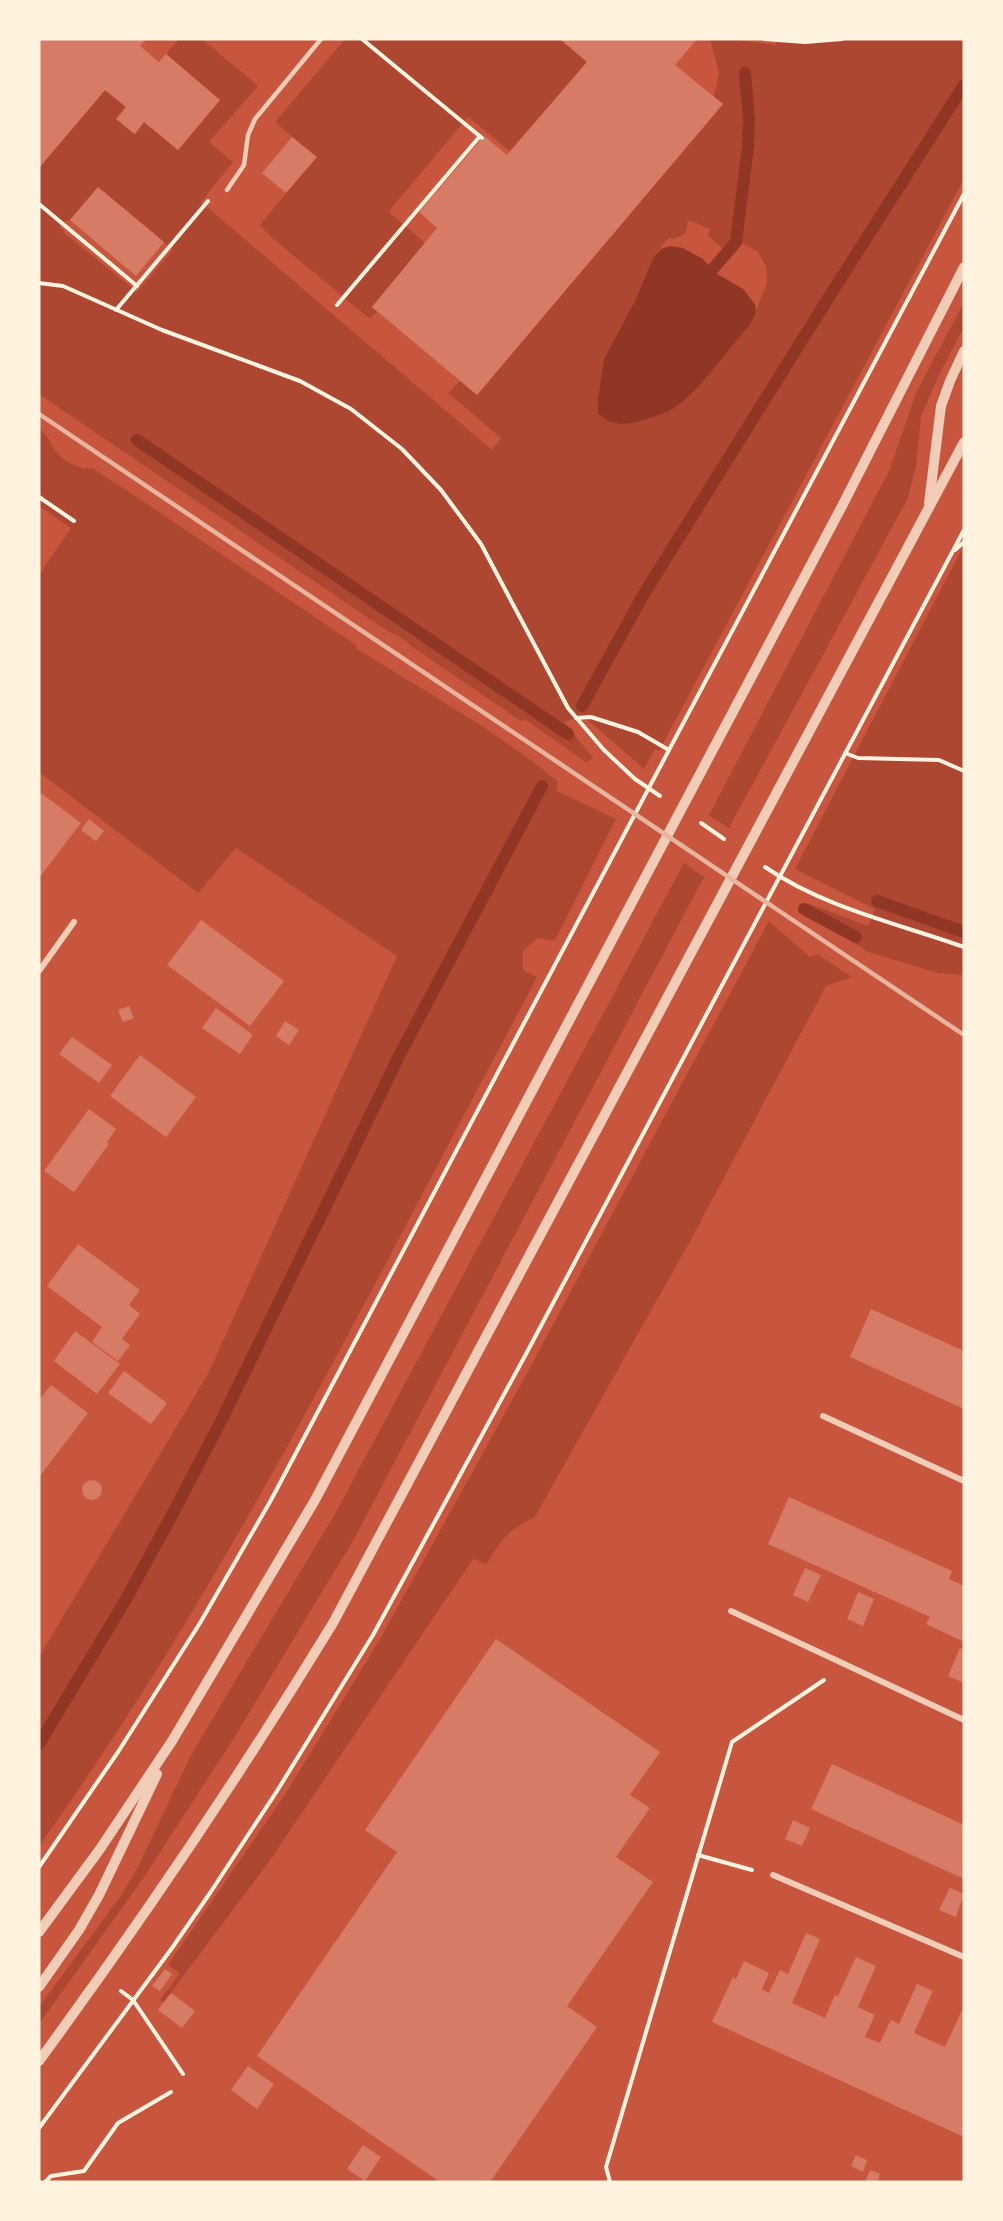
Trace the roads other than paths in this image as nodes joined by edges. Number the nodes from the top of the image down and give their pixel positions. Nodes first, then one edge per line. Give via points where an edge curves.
1 (321, 39) edge
2 (227, 190) road end
3 (964, 267) edge
4 (964, 351) edge
5 (964, 442) edge
6 (928, 512) junction
7 (74, 922) dead end
8 (39, 970) edge
9 (823, 1416) dead end
10 (964, 1481) edge
11 (731, 1611) dead end
12 (964, 1720) edge
13 (172, 1741) junction
14 (773, 1875) road end
15 (39, 1932) edge
16 (964, 1957) edge
17 (39, 1987) edge
18 (39, 2061) edge

1 - 2 lane via 255,118 244,165
3 - 13 street via 661,851 315,1500
4 - 6 street via 942,406
5 - 6 street
6 - 18 street via 333,1623 174,1872
7 - 8 street
9 - 10 street
11 - 12 street
13 - 15 street
13 - 17 street via 99,1896
14 - 16 street

